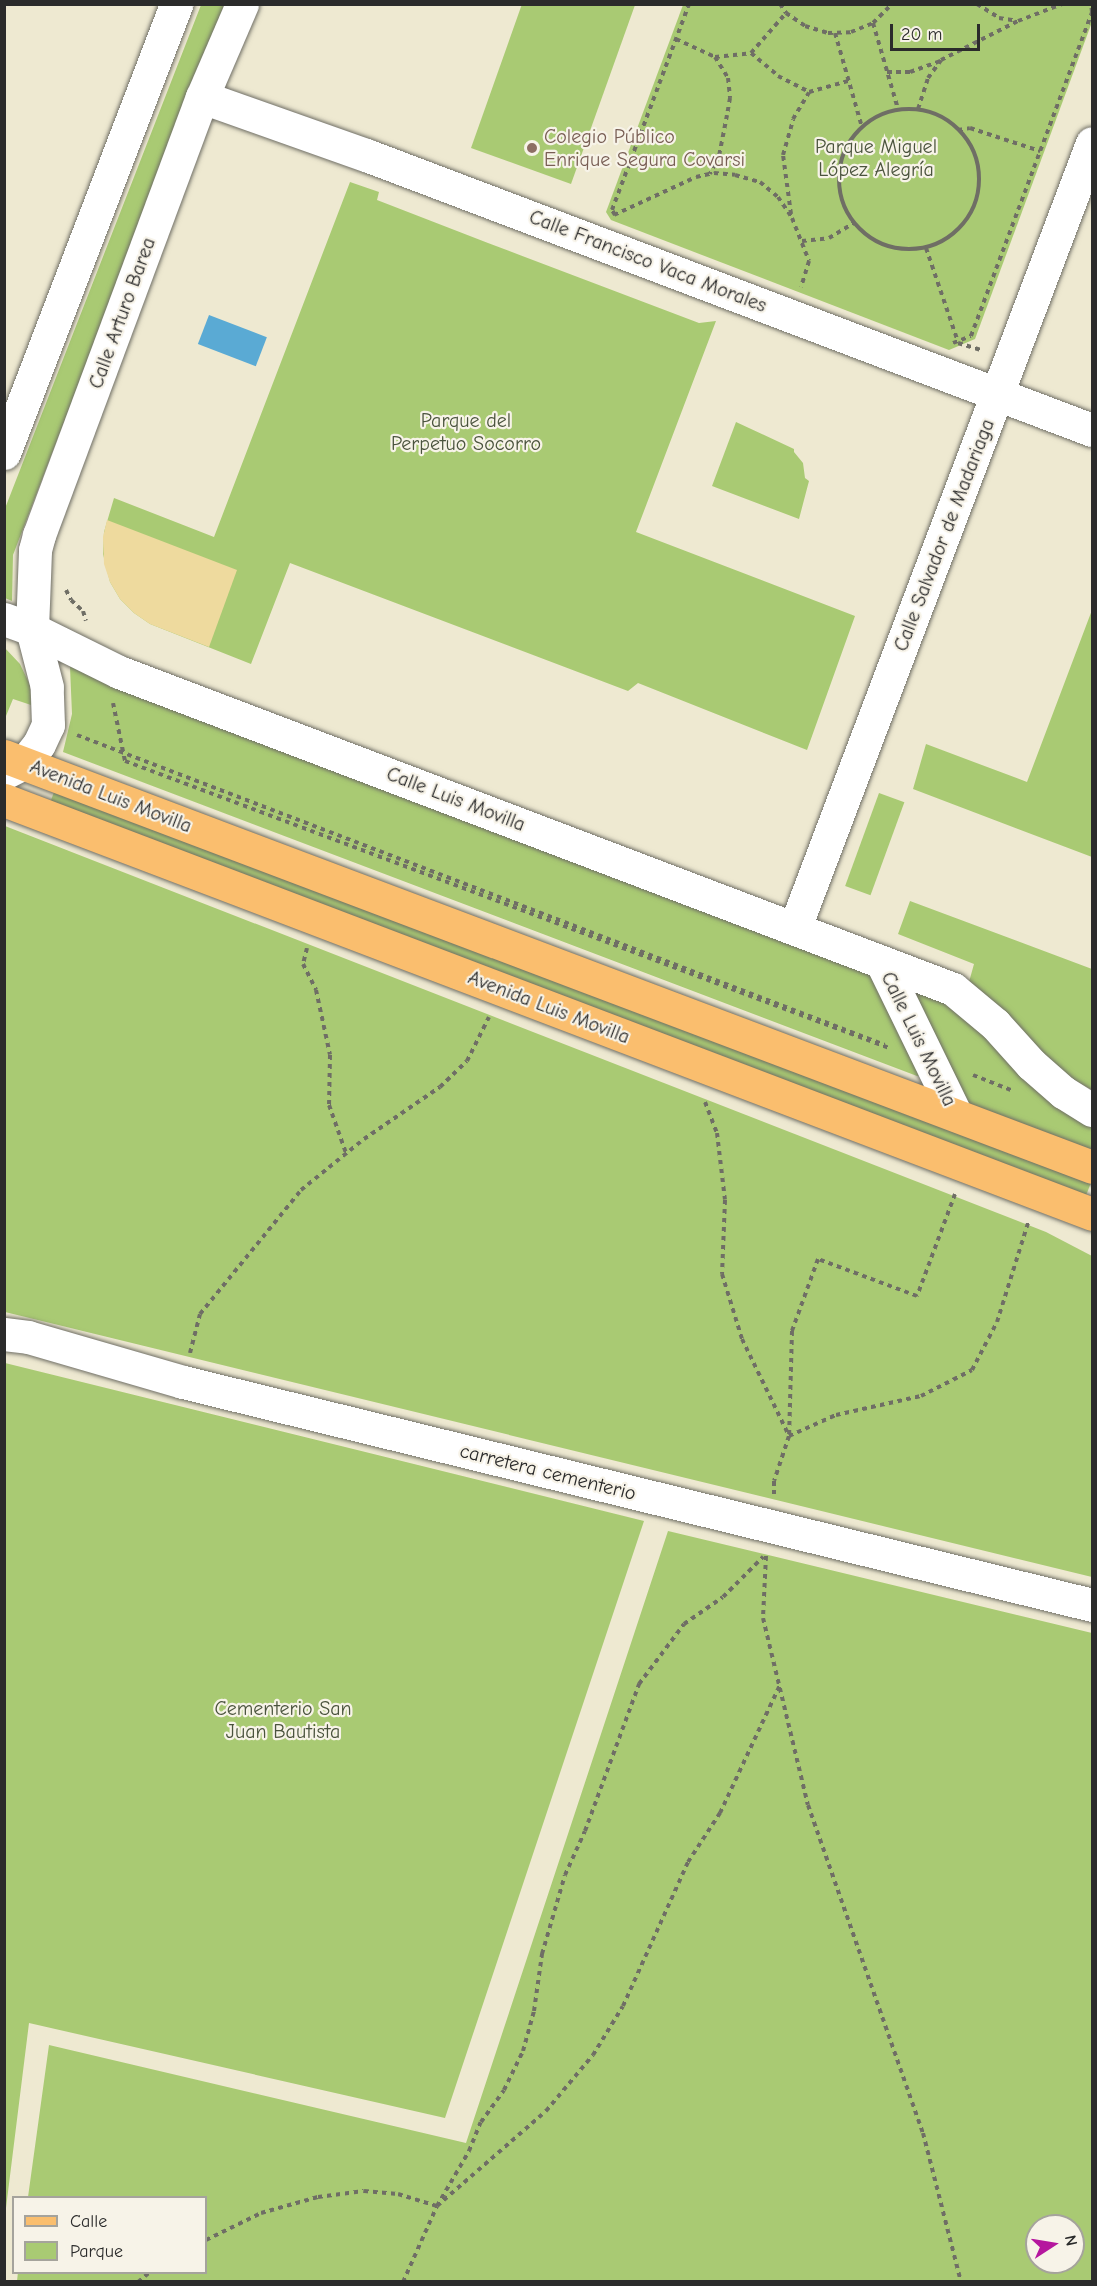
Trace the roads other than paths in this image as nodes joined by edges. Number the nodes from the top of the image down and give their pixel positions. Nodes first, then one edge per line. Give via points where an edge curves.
1 (176, 4) edge
2 (242, 4) edge
3 (202, 97) junction
4 (1092, 143) edge
5 (997, 394) junction
6 (1092, 430) edge
7 (4, 453) edge
8 (18, 624) edge
9 (11, 764) edge
10 (4, 800) edge
11 (795, 927) junction
12 (882, 963) junction
13 (1092, 1110) edge
14 (956, 1115) junction
15 (1092, 1167) edge
16 (1092, 1214) edge
17 (4, 1334) edge
18 (1092, 1605) edge

1 - 7 street
2 - 3 street, Calle Arturo Barea
3 - 5 street, Calle Francisco Vaca Morales via 376,158
3 - 8 street, Calle Arturo Barea via 39,535
4 - 5 street, Calle Salvador de Madariaga
5 - 6 street, Calle Francisco Vaca Morales
5 - 11 street, Calle Salvador de Madariaga
8 - 9 street, Calle Arturo Barea via 47,687 48,724 39,744
8 - 11 street, Calle Luis Movilla via 119,672
9 - 14 main road, Avenida Luis Movilla
10 - 16 main road, Avenida Luis Movilla
11 - 12 street, Calle Luis Movilla
12 - 13 street, Calle Luis Movilla via 953,989 995,1023 1031,1064 1063,1092
12 - 14 street, Calle Luis Movilla
14 - 15 main road, Avenida Luis Movilla
17 - 18 street, carretera cementerio via 28,1337 770,1540

